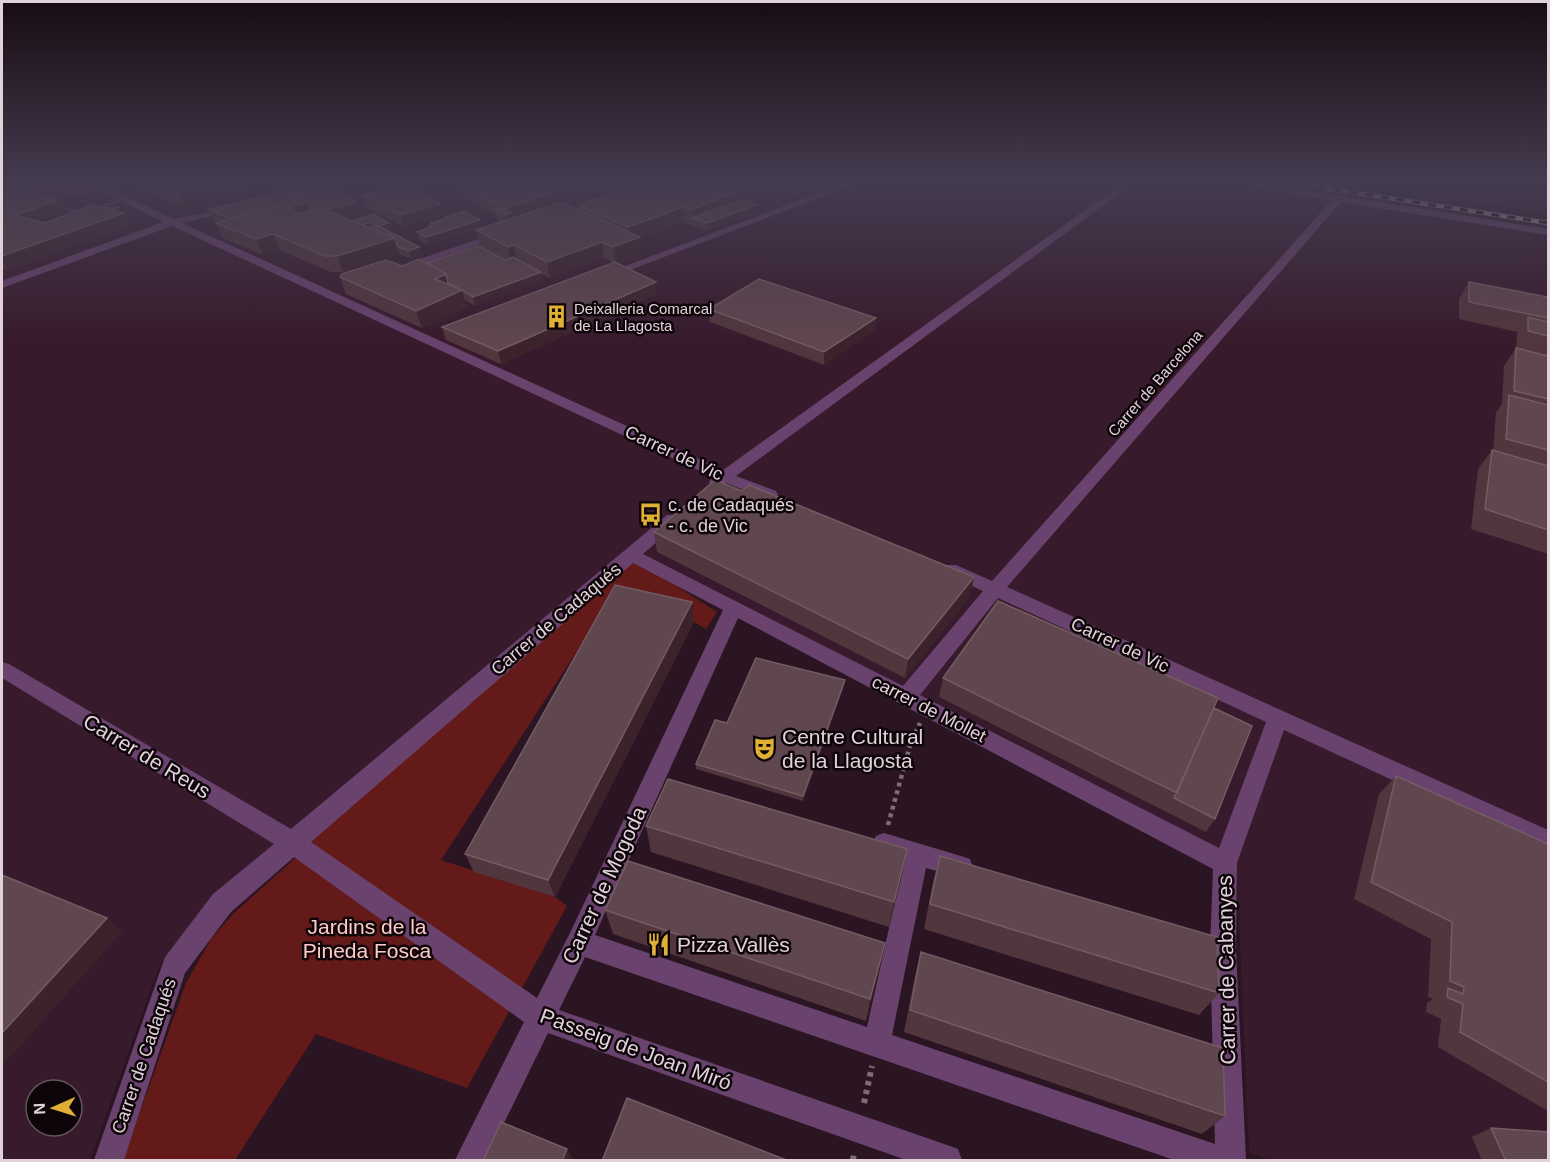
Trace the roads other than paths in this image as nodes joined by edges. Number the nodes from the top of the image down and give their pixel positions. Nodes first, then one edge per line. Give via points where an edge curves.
1 (134, 236) edge
2 (205, 236) edge
3 (495, 236) edge
4 (711, 236) edge
5 (1056, 236) edge
6 (1305, 236) edge
7 (383, 274) edge
8 (598, 278) edge
9 (2, 285) edge
10 (723, 476) junction
11 (789, 503) edge
12 (632, 555) junction
13 (930, 561) edge
14 (996, 588) junction
15 (734, 608) junction
16 (2, 669) edge
17 (906, 697) junction
18 (1278, 717) junction
19 (860, 837) edge
20 (1548, 842) edge
21 (293, 843) junction
22 (917, 854) junction
23 (1225, 863) junction
24 (985, 875) edge
25 (579, 942) junction
26 (541, 1017) junction
27 (880, 1030) dead end
28 (109, 1161) edge
29 (470, 1161) edge
30 (947, 1161) edge
31 (1217, 1161) edge
32 (1231, 1161) edge

1 - 9 street
2 - 10 street, Carrer de Vic via 435,338
3 - 7 street
4 - 8 street
5 - 10 street, Carrer de Cadaqués
6 - 14 street, Carrer de Barcelona
10 - 11 street, Carrer de Vic
10 - 12 street, Carrer de Cadaqués
12 - 15 street, carrer de Mollet
12 - 21 street, Carrer de Cadaqués
13 - 14 street, Carrer de Vic
14 - 17 street, Carrer de Barcelona
14 - 18 street, Carrer de Vic
15 - 17 street, carrer de Mollet
15 - 25 street, Carrer de Mogoda via 667,779
16 - 21 street, Carrer de Reus
17 - 23 street, carrer de Mollet
18 - 20 street, Carrer de Vic
18 - 23 street, Carrer de Cabanyes
19 - 22 street
21 - 26 street, Passeig de Joan Miró
21 - 28 street, Carrer de Cadaqués via 222,903 174,966
22 - 24 street
22 - 27 street
23 - 32 street, Carrer de Cabanyes via 1211,946
25 - 26 street, Carrer de Mogoda
25 - 31 street
26 - 29 street, Carrer de Mogoda
26 - 30 street, Passeig de Joan Miró

